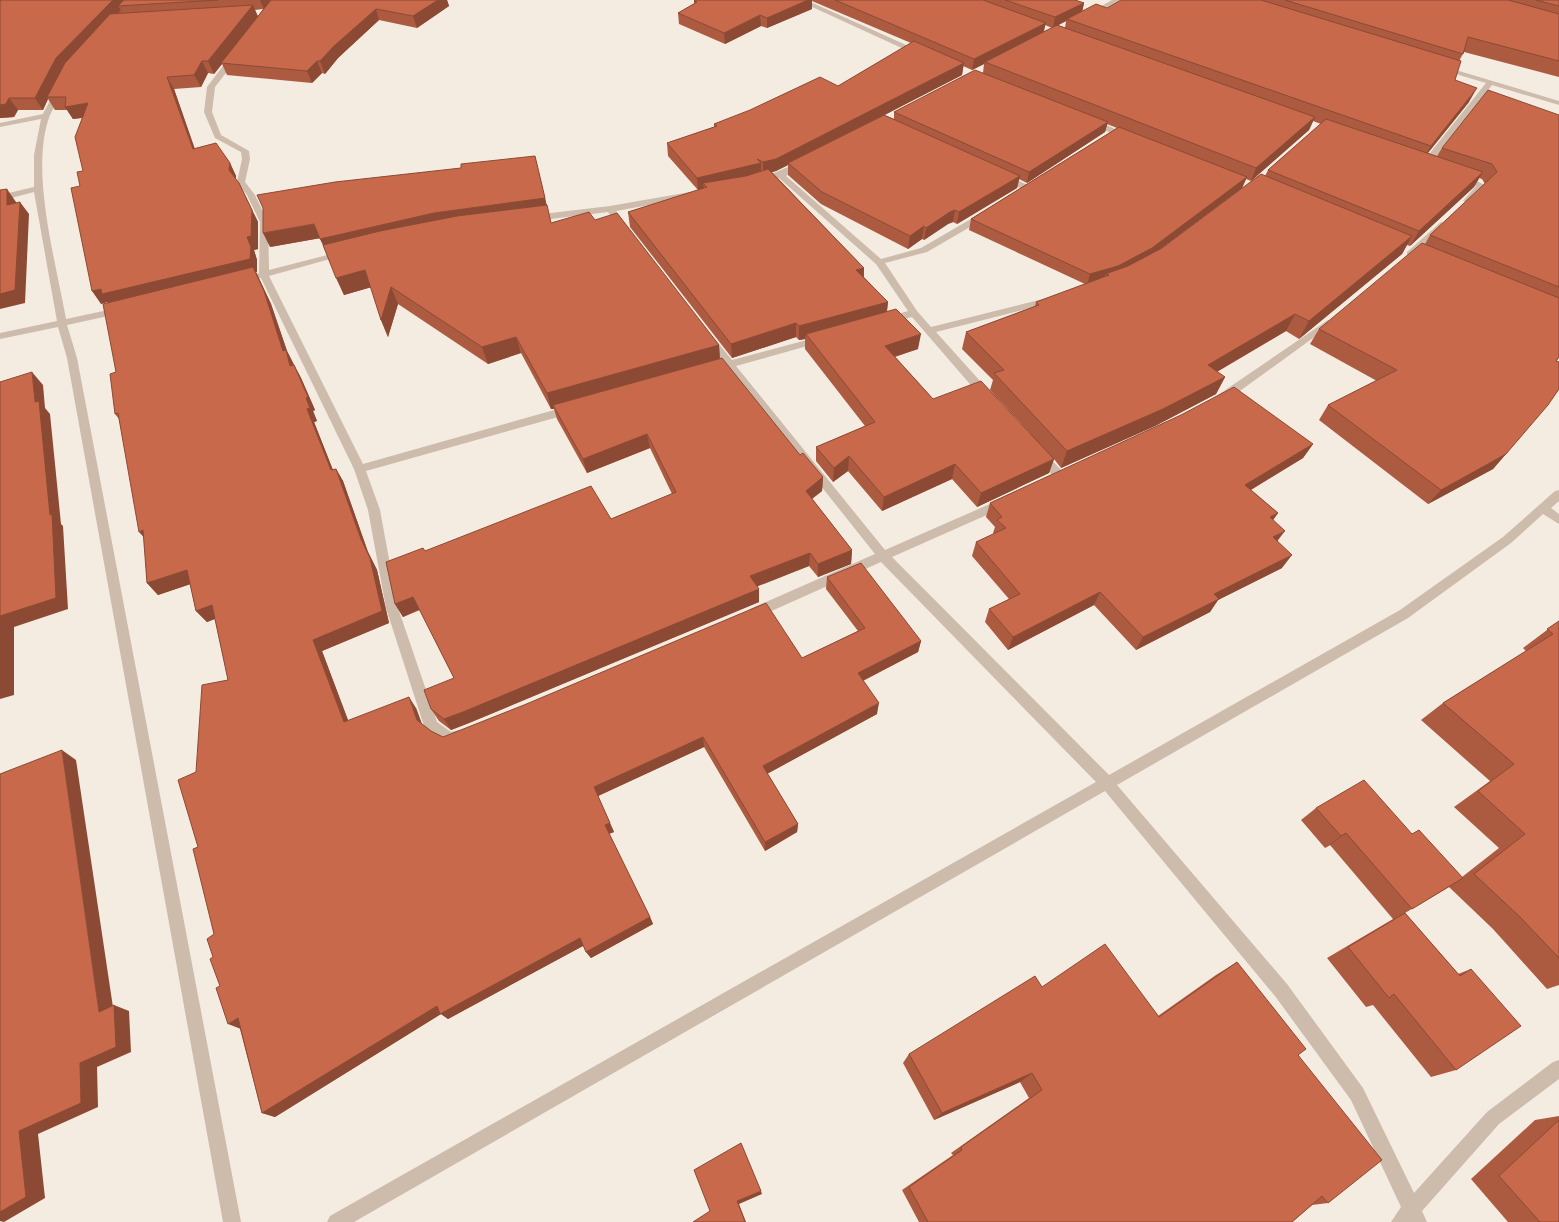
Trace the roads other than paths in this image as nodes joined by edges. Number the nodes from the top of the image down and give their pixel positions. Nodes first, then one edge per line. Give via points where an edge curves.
1 (800, 0) edge
2 (1117, 0) edge
3 (1080, 20) edge
4 (239, 50) edge
5 (927, 56) edge
6 (1436, 65) edge
7 (64, 82) edge
8 (1490, 82) junction
9 (1559, 103) edge
10 (46, 116) junction
11 (1080, 117) edge
12 (0, 125) edge
13 (1134, 139) edge
14 (809, 161) edge
15 (1416, 162) edge
16 (1425, 165) junction
17 (1434, 168) edge
18 (991, 171) edge
19 (1452, 174) edge
20 (780, 175) junction
21 (746, 185) edge
22 (1028, 187) edge
23 (38, 189) junction
24 (701, 193) edge
25 (0, 198) edge
26 (1460, 207) edge
27 (610, 209) junction
28 (992, 210) edge
29 (529, 219) edge
30 (1446, 220) edge
31 (628, 232) edge
32 (348, 253) edge
33 (879, 262) junction
34 (1398, 265) edge
35 (264, 275) junction
36 (245, 280) edge
37 (1063, 297) edge
38 (129, 308) edge
39 (914, 313) junction
40 (1341, 313) edge
41 (877, 323) edge
42 (62, 324) junction
43 (930, 330) junction
44 (705, 333) edge
45 (0, 336) edge
46 (831, 336) edge
47 (729, 364) junction
48 (710, 370) edge
49 (991, 402) edge
50 (1211, 404) edge
51 (587, 405) edge
52 (1034, 449) edge
53 (360, 469) junction
54 (1059, 475) edge
55 (1559, 494) edge
56 (1010, 499) edge
57 (1543, 508) junction
58 (1559, 520) edge
59 (883, 556) junction
60 (744, 618) edge
61 (472, 731) edge
62 (1107, 782) junction
63 (1559, 1068) edge
64 (1416, 1215) edge
65 (232, 1222) edge
66 (336, 1222) edge
67 (1400, 1222) edge

1 - 5 street
2 - 3 street
4 - 35 street via 211,87 208,112 218,136 245,151 241,182 264,222
6 - 8 street
7 - 10 street
8 - 9 street
8 - 16 street
10 - 12 street
10 - 23 street via 38,155
11 - 13 street via 1112,134
14 - 20 street
15 - 16 street
16 - 17 street
18 - 22 street
19 - 26 street via 1481,185
20 - 21 street
20 - 33 street
23 - 25 street
23 - 42 street
24 - 27 street
27 - 29 street
27 - 31 street
28 - 33 street via 924,250
30 - 34 street
32 - 35 street
33 - 39 street
35 - 36 street
35 - 53 street
37 - 43 street
38 - 42 street
39 - 41 street
39 - 43 street
40 - 50 street via 1277,361
42 - 45 street
42 - 65 street via 72,358
43 - 49 street
44 - 47 street
46 - 47 street
47 - 48 street
47 - 59 street
51 - 53 street
52 - 54 street
53 - 61 street via 374,510 392,608 431,726 449,739
55 - 57 street
56 - 59 street
57 - 58 street
57 - 62 street via 1483,558 1404,614 1273,691
59 - 60 street
59 - 62 street
62 - 64 street via 1281,990 1357,1094
62 - 66 street
63 - 64 street via 1492,1118
64 - 67 street

